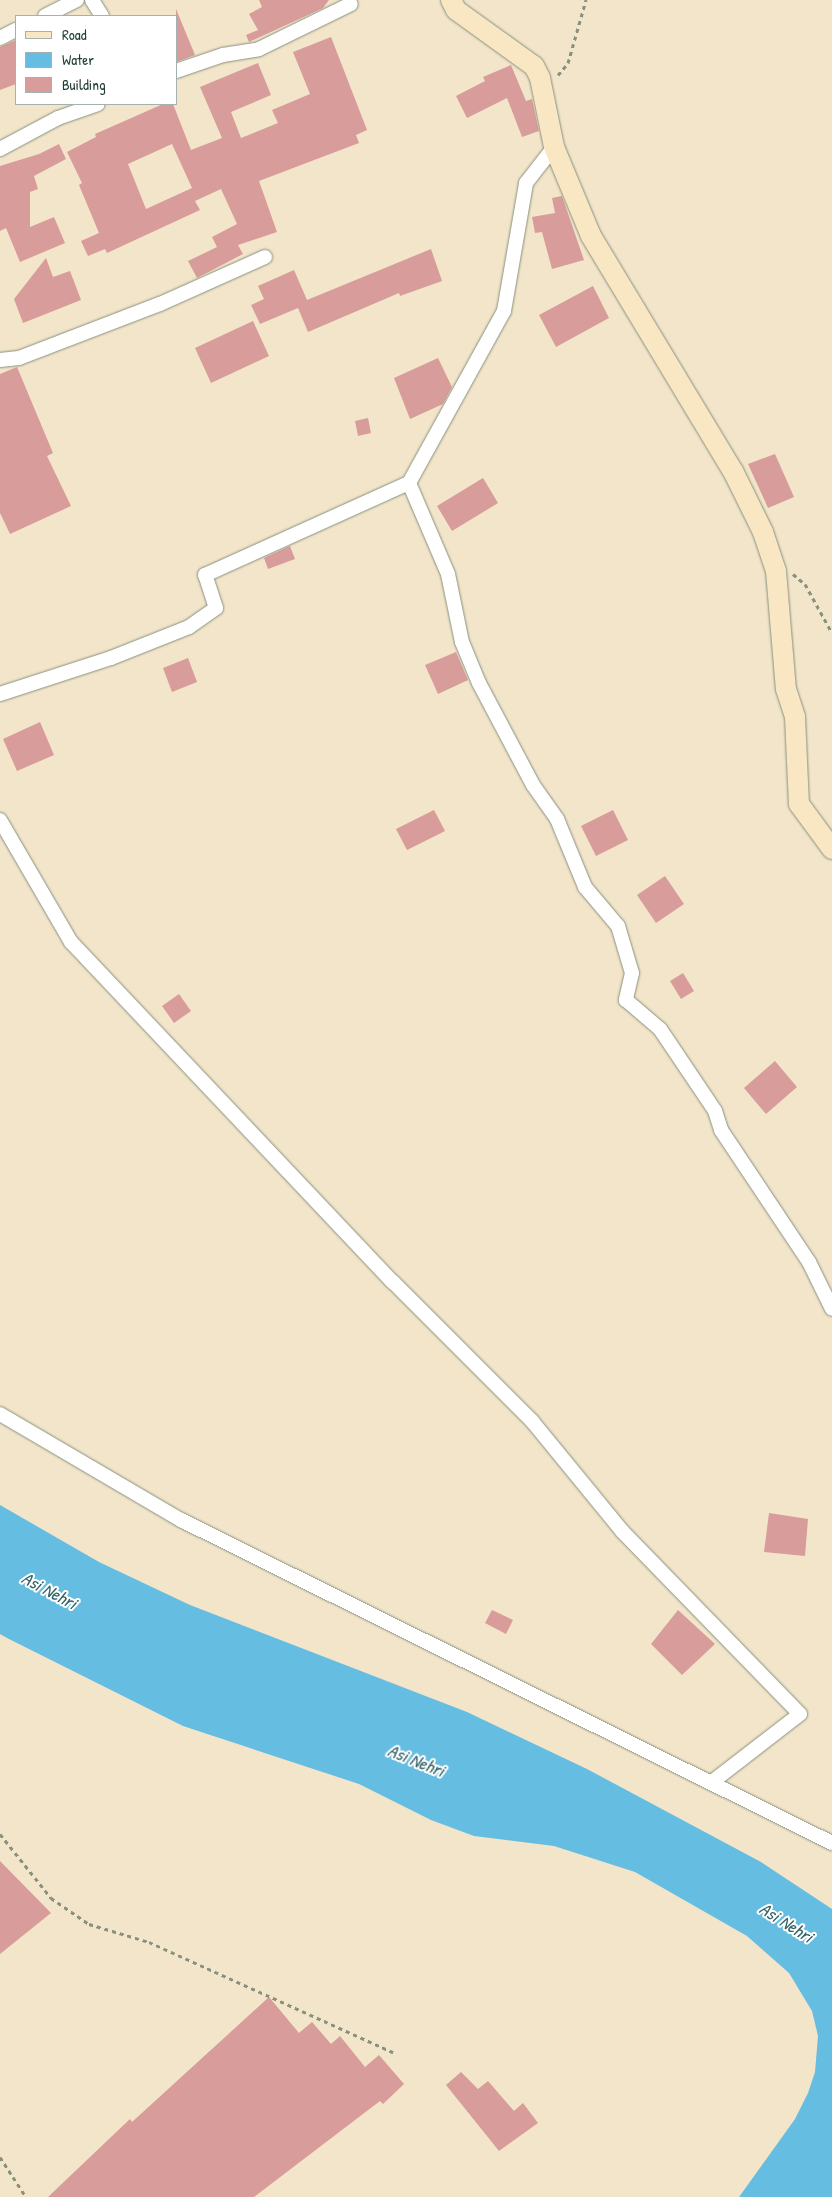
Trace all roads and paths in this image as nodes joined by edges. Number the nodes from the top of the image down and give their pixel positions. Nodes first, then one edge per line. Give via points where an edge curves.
1 (77, 0) edge
2 (92, 0) edge
3 (451, 0) edge
4 (586, 0) edge
5 (350, 4) dead end
6 (47, 15) edge
7 (101, 15) edge
8 (15, 30) edge
9 (0, 38) edge
10 (178, 70) edge
11 (543, 93) junction
12 (95, 105) edge
13 (554, 147) junction
14 (0, 149) edge
15 (265, 256) dead end
16 (0, 360) edge
17 (409, 483) junction
18 (776, 570) junction
19 (832, 633) edge
20 (0, 694) edge
21 (0, 820) edge
22 (832, 849) edge
23 (832, 1309) edge
24 (0, 1414) edge
25 (712, 1782) junction
26 (0, 1834) edge
27 (832, 1843) edge
28 (393, 2052) dead end
29 (0, 2157) edge
30 (26, 2197) edge

1 - 6 street
2 - 7 street
3 - 11 street via 456,10 534,66
4 - 11 path via 568,62
5 - 10 street via 259,50 223,55
8 - 9 street
11 - 13 street
12 - 14 street via 58,118
13 - 17 street via 526,183 504,312
13 - 18 street via 595,243 733,471 763,532
15 - 16 street via 160,304 19,358
17 - 20 street via 205,575 216,608 188,627 111,658
17 - 23 street via 448,574 462,642 479,683 533,785 556,819 585,887 618,926 632,973 626,1000 660,1029 715,1110 721,1130 809,1262
18 - 19 path via 795,575 805,584
18 - 22 street via 786,689 795,717 799,804
21 - 25 street via 71,942 393,1282 532,1421 622,1531 800,1714
24 - 25 street via 181,1520
25 - 27 street
26 - 28 path via 51,1898 89,1924 149,1942
29 - 30 path

